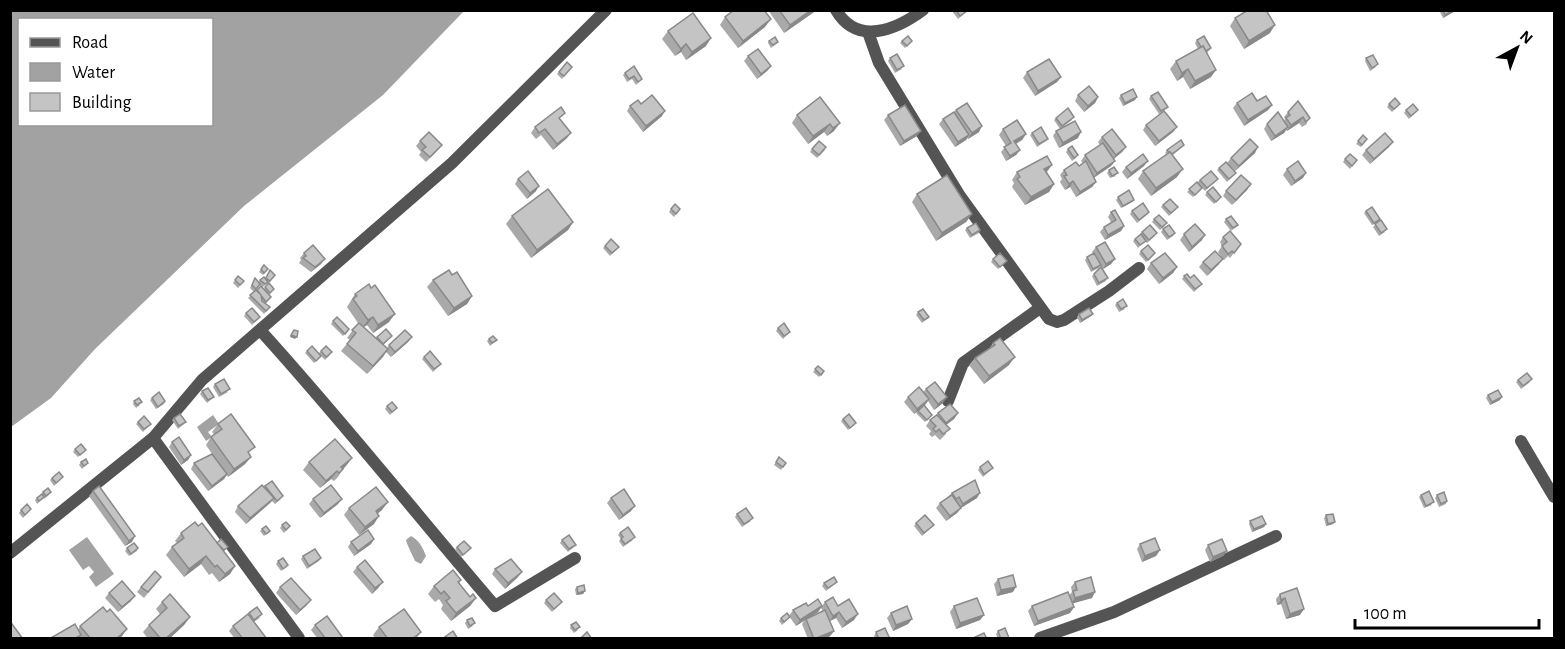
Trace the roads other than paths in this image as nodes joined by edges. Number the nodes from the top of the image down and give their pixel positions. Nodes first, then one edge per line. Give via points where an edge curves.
1 (606, 10) edge
2 (836, 10) edge
3 (923, 10) edge
4 (868, 32) junction
5 (1139, 268) dead end
6 (1040, 308) junction
7 (260, 330) junction
8 (948, 402) edge
9 (153, 438) junction
10 (1521, 441) dead end
11 (1554, 490) edge
12 (1554, 497) edge
13 (1276, 536) dead end
14 (10, 553) edge
15 (575, 558) dead end
16 (299, 639) edge
17 (1040, 639) edge

1 - 7 street via 452,163
2 - 4 street via 844,24
3 - 4 street via 888,30
4 - 6 street via 879,63 960,196
5 - 6 street via 1064,320 1049,320
6 - 8 street via 963,363
7 - 9 street via 202,380
7 - 15 street via 331,408 495,606
9 - 14 street
9 - 16 street
10 - 12 street
11 - 12 street
13 - 17 street via 1114,612

